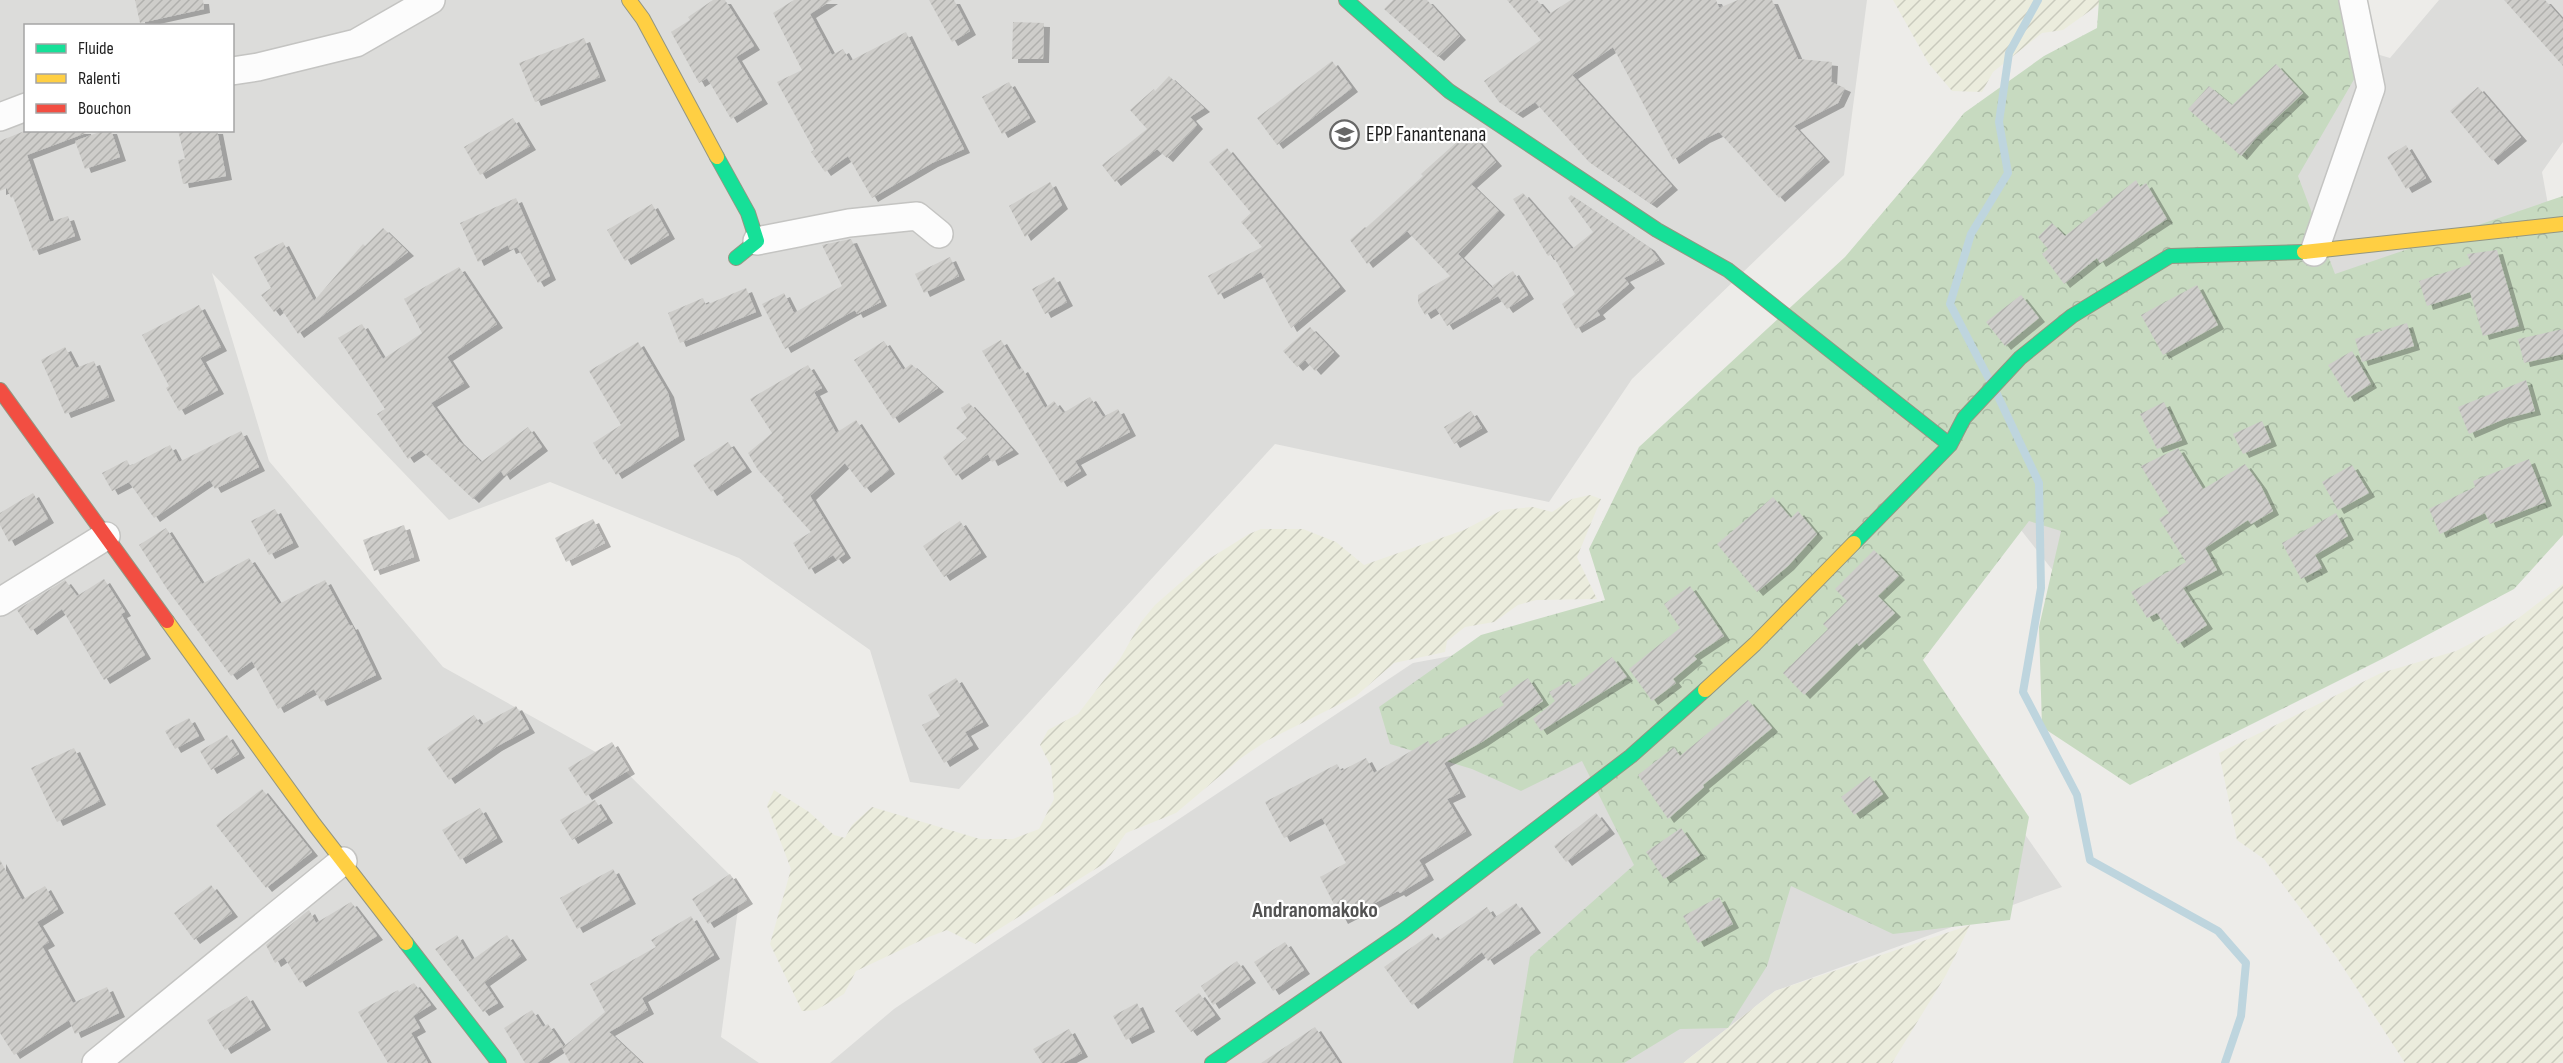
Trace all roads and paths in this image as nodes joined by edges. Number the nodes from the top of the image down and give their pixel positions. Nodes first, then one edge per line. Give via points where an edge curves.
1 (431, 0) edge
2 (629, 0) edge
3 (1346, 0) edge
4 (2353, 0) edge
5 (234, 71) edge
6 (24, 108) edge
7 (0, 117) edge
8 (2563, 224) edge
9 (939, 234) dead end
10 (757, 241) junction
11 (2314, 252) junction
12 (736, 258) dead end
13 (0, 390) edge
14 (1950, 445) junction
15 (106, 536) junction
16 (0, 602) edge
17 (343, 861) junction
18 (96, 1063) edge
19 (499, 1063) edge
20 (1212, 1063) edge

1 - 5 street via 356,43
2 - 10 street via 748,213
3 - 14 street via 1449,91 1657,230 1728,270
4 - 11 street via 2371,88
6 - 7 street
8 - 11 street
9 - 10 street via 917,216
10 - 12 street
11 - 14 street via 2170,256 2072,316 2020,358 1964,418
13 - 15 street
14 - 20 street via 1755,644 1631,756 1403,931
15 - 16 street
15 - 17 street
17 - 18 street
17 - 19 street

